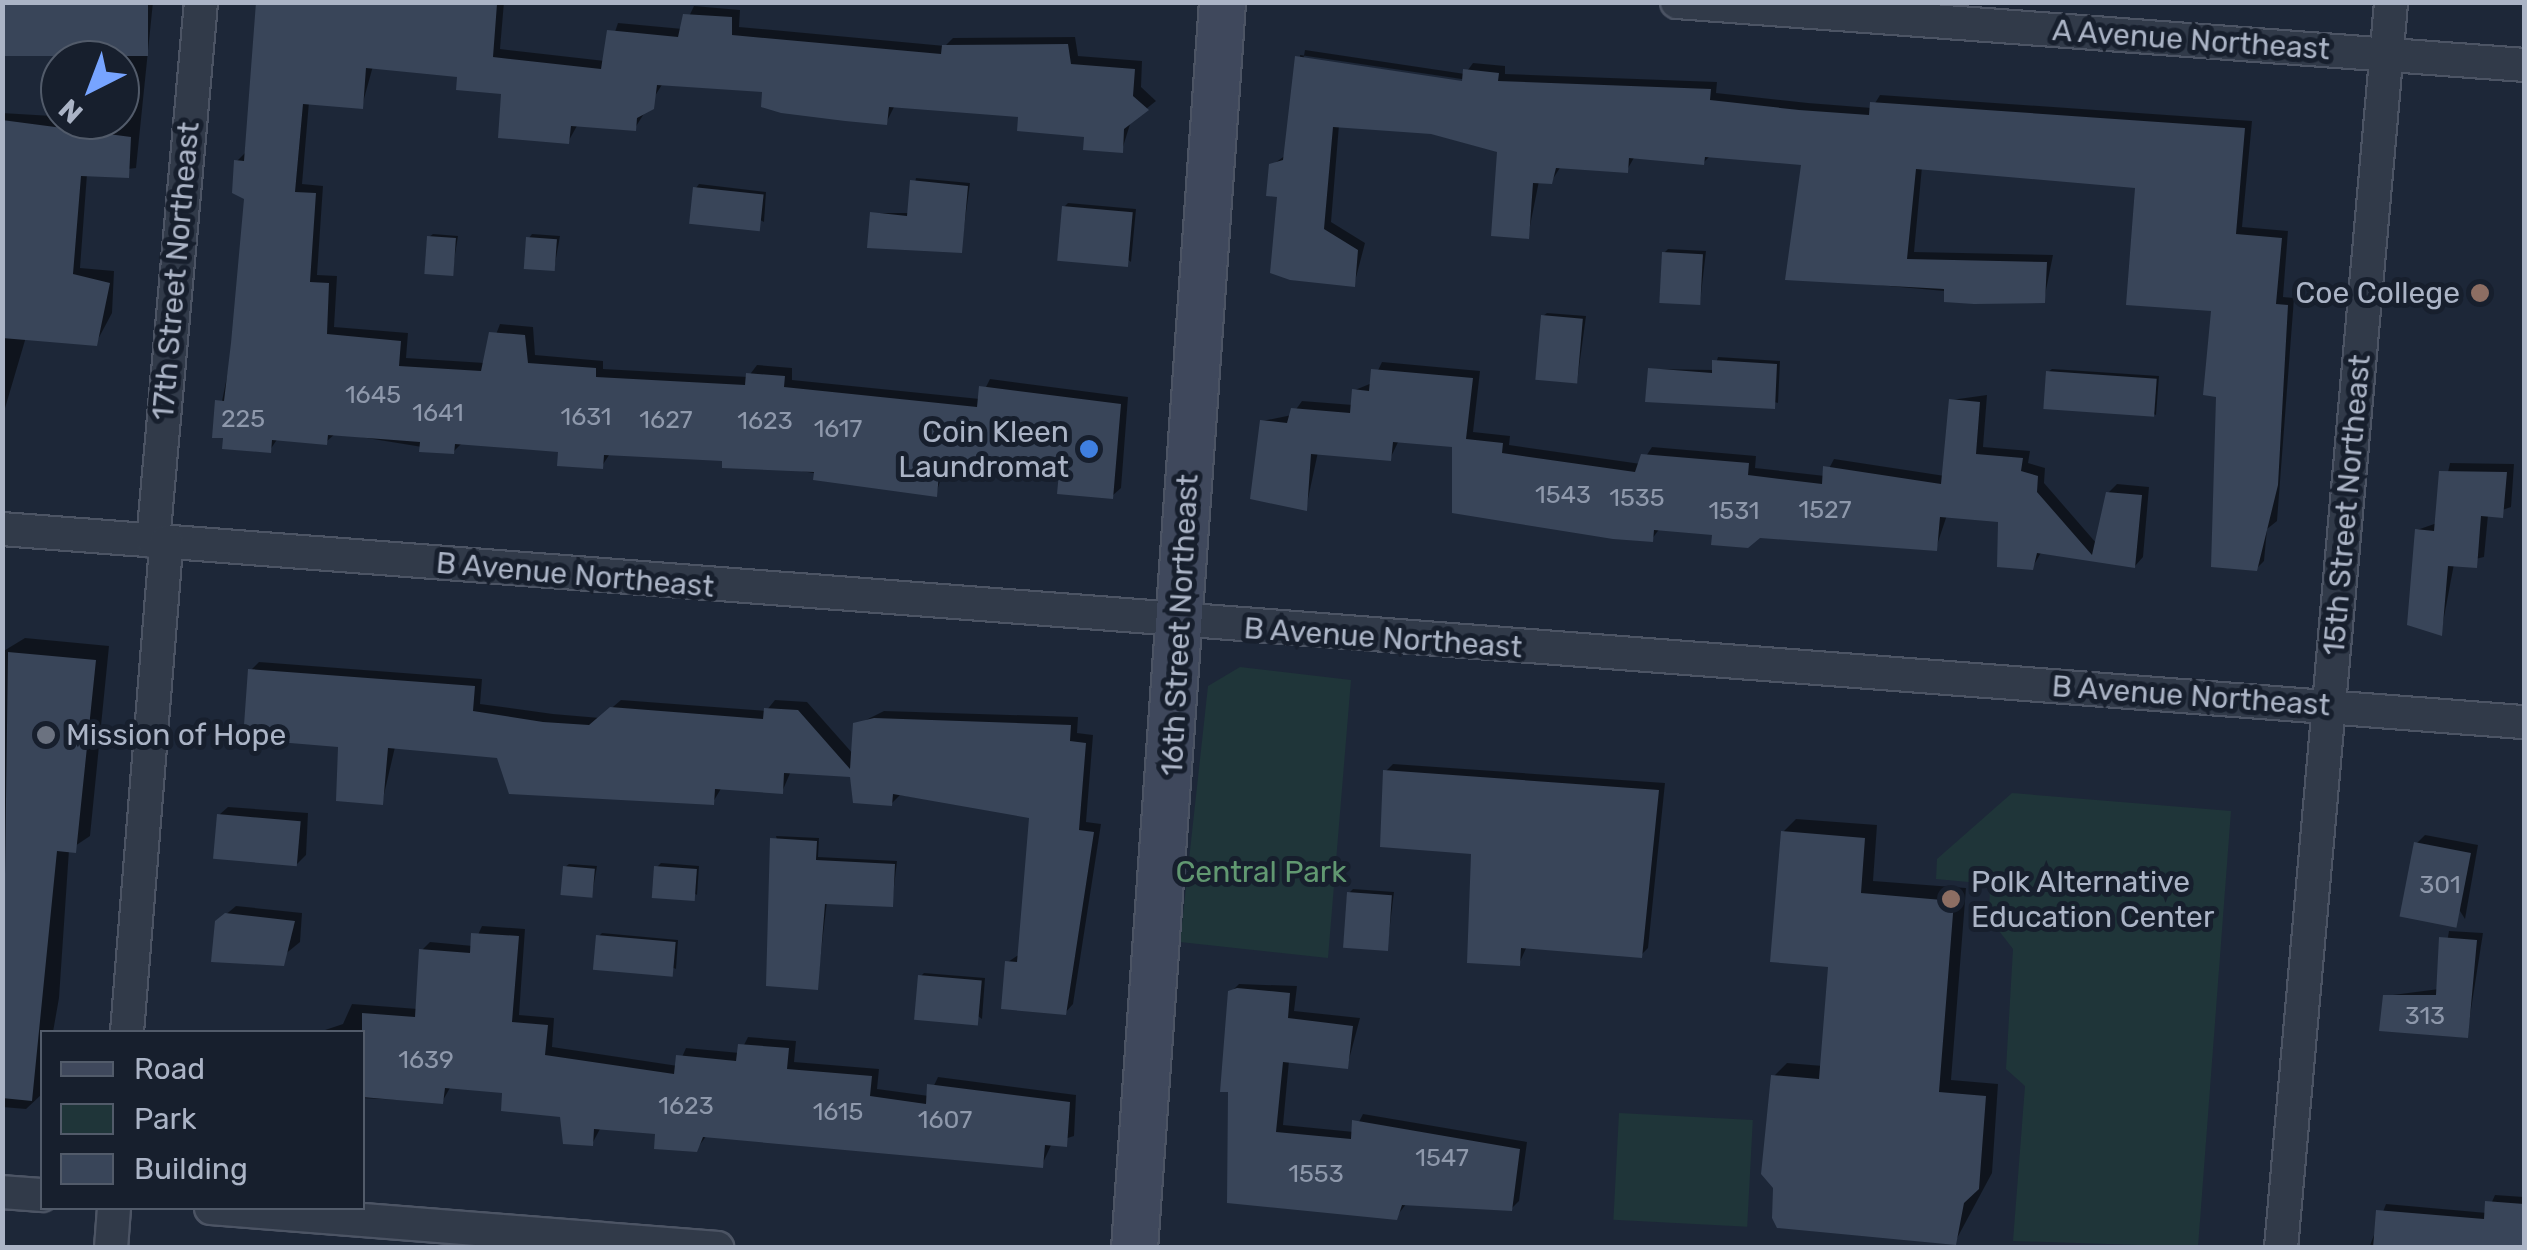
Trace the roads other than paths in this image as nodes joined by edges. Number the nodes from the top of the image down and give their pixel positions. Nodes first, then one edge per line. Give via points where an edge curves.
1 (201, 2) edge
2 (1222, 2) edge
3 (1677, 2) edge
4 (2390, 2) edge
5 (2386, 54) junction
6 (2524, 65) edge
7 (2, 529) edge
8 (160, 541) junction
9 (1179, 623) junction
10 (2330, 705) junction
11 (2524, 722) edge
12 (128, 1030) edge
13 (2, 1192) edge
14 (40, 1194) edge
15 (114, 1210) edge
16 (236, 1210) edge
17 (110, 1248) edge
18 (717, 1248) edge
19 (1134, 1248) edge
20 (2281, 1248) edge

1 - 8 street, 17th Street Northeast
2 - 9 street, 16th Street Northeast
3 - 5 street, A Avenue Northeast
4 - 5 street, 15th Street Northeast
5 - 6 street, A Avenue Northeast
5 - 10 street, 15th Street Northeast
7 - 8 street, B Avenue Northeast
8 - 9 street, B Avenue Northeast
8 - 12 street, 17th Street Northeast
9 - 10 street, B Avenue Northeast
9 - 19 street, 16th Street Northeast
10 - 11 street, B Avenue Northeast
10 - 20 street, 15th Street Northeast
13 - 14 street
15 - 17 street
16 - 18 street

